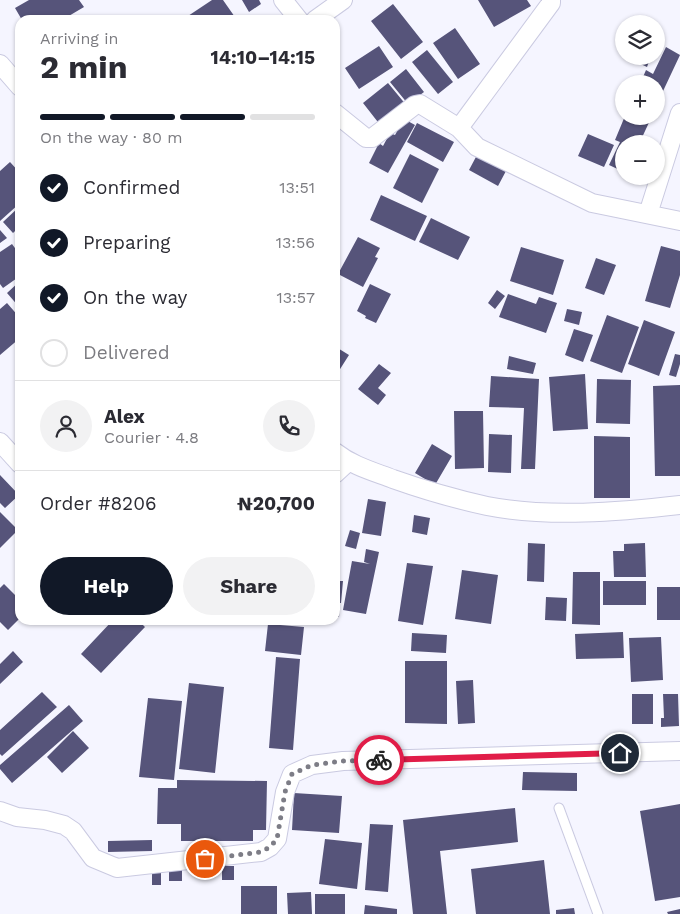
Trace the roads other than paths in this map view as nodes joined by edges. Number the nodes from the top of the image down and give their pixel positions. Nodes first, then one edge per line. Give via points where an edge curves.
1 (283, 0) edge
2 (344, 0) edge
3 (551, 0) edge
4 (295, 15) edge
5 (323, 15) edge
6 (0, 64) edge
7 (15, 81) edge
8 (680, 113) edge
9 (340, 117) edge
10 (459, 128) junction
11 (648, 214) junction
12 (680, 221) edge
13 (0, 442) edge
14 (15, 458) edge
15 (340, 463) edge
16 (680, 505) edge
17 (680, 751) edge
18 (558, 808) dead end
19 (0, 812) edge
20 (598, 914) edge

1 - 4 street
2 - 5 street
3 - 10 street via 552,3
6 - 7 street
8 - 11 street
9 - 10 street via 366,138 372,138 420,104
10 - 11 street via 477,146 592,203
11 - 12 street
13 - 14 street
15 - 16 street via 429,492 489,506 549,512 629,511
17 - 19 street via 343,761 312,765 292,774 285,792 277,839 270,847 261,852 149,866 117,868 94,858 73,831 64,825
18 - 20 lane

